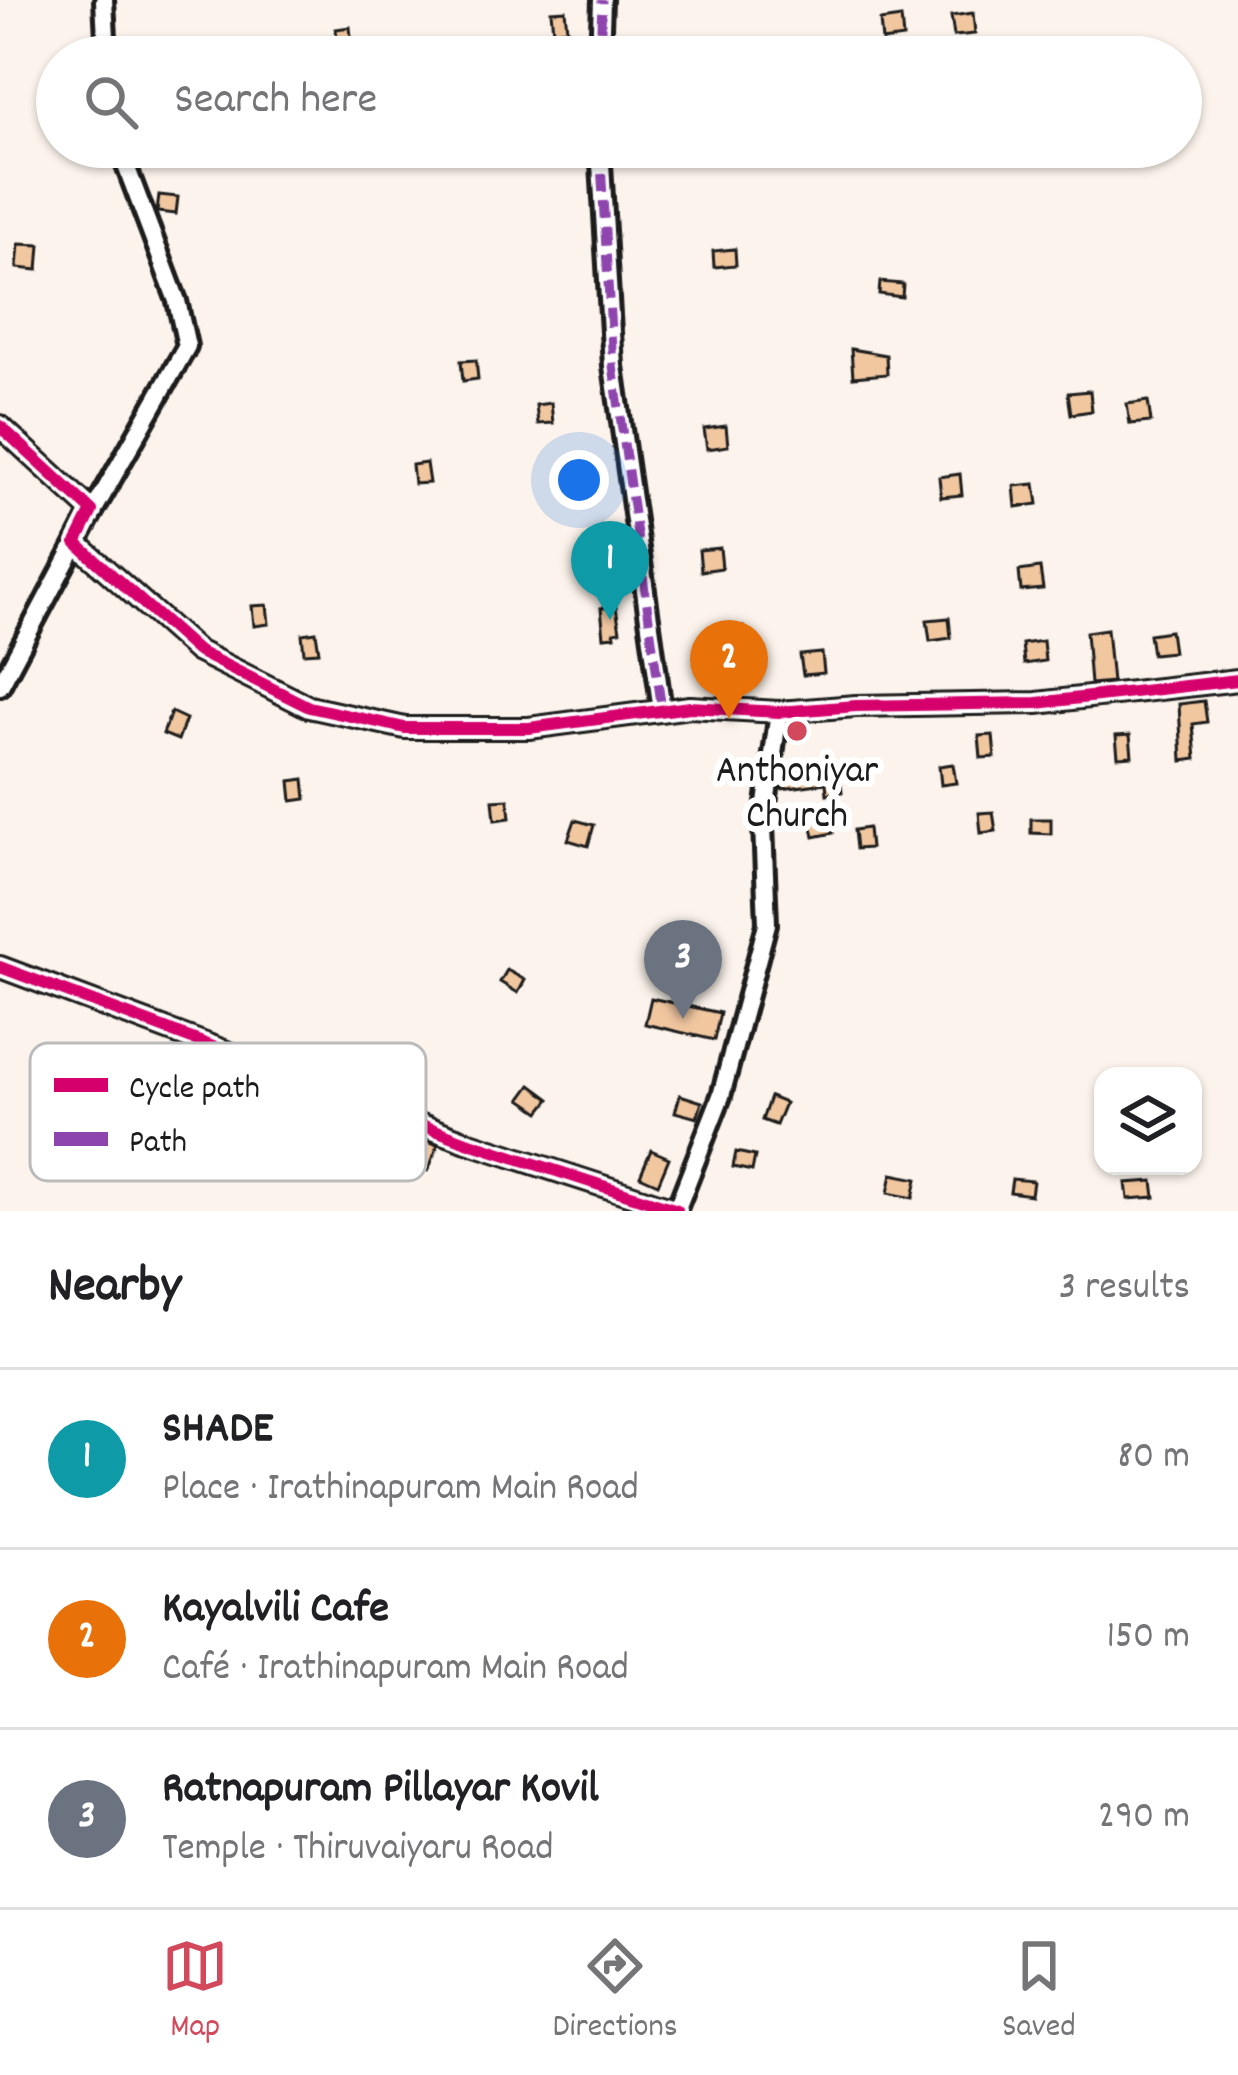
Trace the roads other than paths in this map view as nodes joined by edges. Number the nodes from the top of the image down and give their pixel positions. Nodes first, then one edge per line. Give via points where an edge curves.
1 (104, 0) edge
2 (602, 0) edge
3 (105, 36) edge
4 (601, 36) edge
5 (127, 168) edge
6 (601, 168) edge
7 (0, 426) edge
8 (86, 524) junction
9 (1238, 680) edge
10 (0, 686) edge
11 (662, 710) junction
12 (779, 712) junction
13 (0, 967) edge
14 (203, 1043) edge
15 (426, 1127) edge
16 (676, 1210) edge

1 - 3 street
2 - 4 street
5 - 8 street via 187,346
6 - 11 street via 614,366
7 - 8 street via 92,511
8 - 10 street
8 - 11 street via 76,544 197,651 310,707 405,728 530,728
9 - 12 street via 1037,703
11 - 12 street
12 - 16 street via 763,825 767,924 721,1096
13 - 14 street
15 - 16 street

